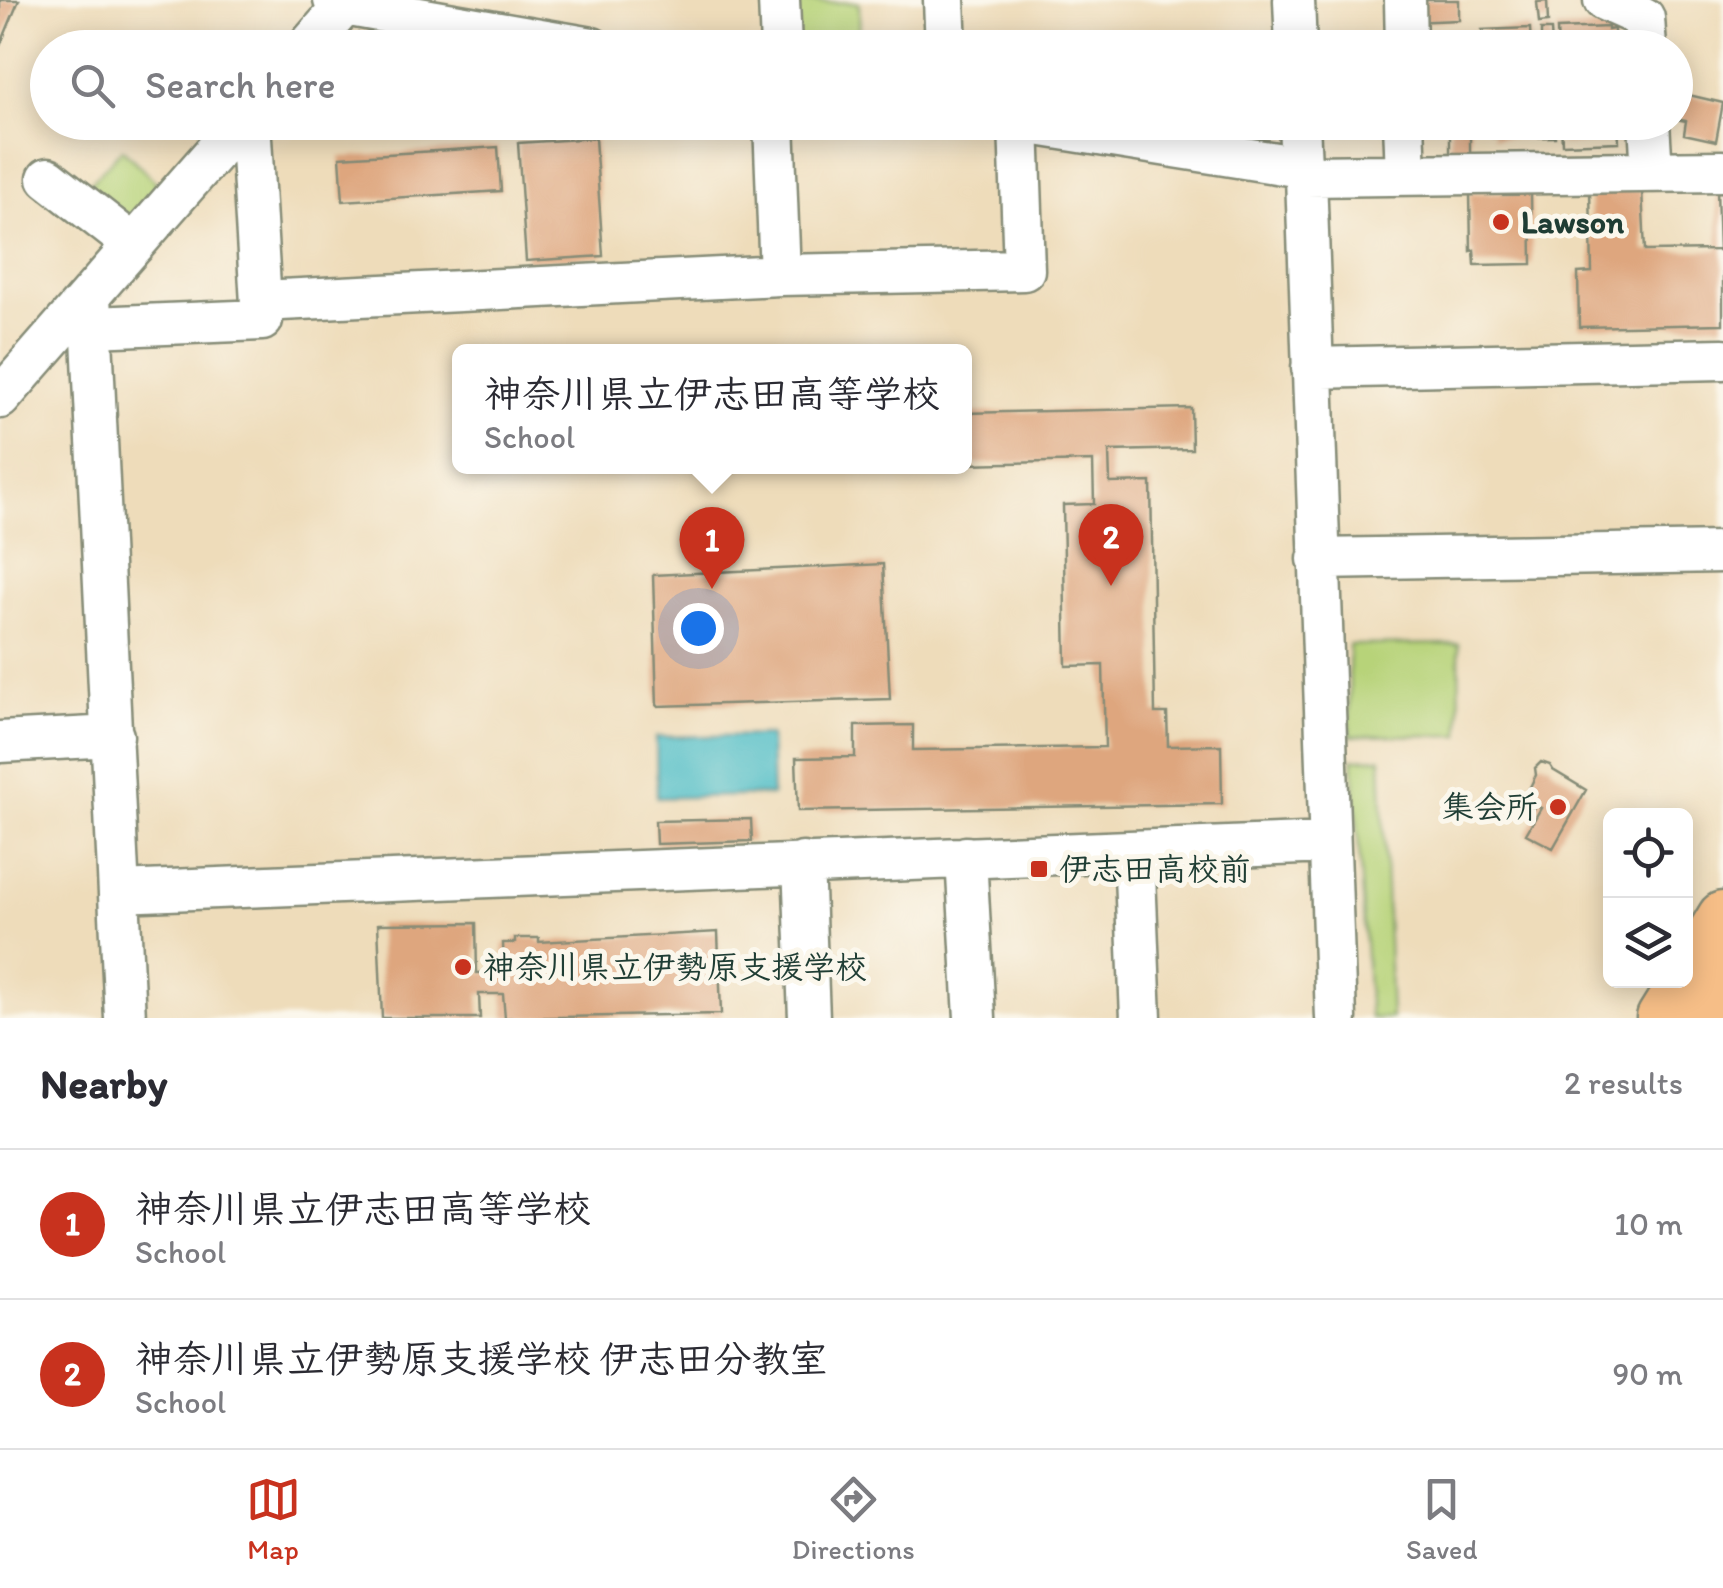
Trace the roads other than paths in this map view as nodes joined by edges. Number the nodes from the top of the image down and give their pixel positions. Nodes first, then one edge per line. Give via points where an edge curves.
1 (779, 0) edge
2 (944, 0) edge
3 (1294, 0) edge
4 (1405, 0) edge
5 (1604, 0) edge
6 (342, 2) edge
7 (321, 30) edge
8 (494, 30) edge
9 (781, 30) edge
10 (945, 30) edge
11 (1295, 30) edge
12 (1406, 30) edge
13 (1645, 30) edge
14 (225, 140) edge
15 (251, 140) edge
16 (775, 140) edge
17 (1020, 140) edge
18 (1118, 140) edge
19 (1300, 140) edge
20 (1405, 140) edge
21 (1650, 140) edge
22 (1723, 171) edge
23 (1303, 172) junction
24 (1652, 172) junction
25 (1406, 174) junction
26 (48, 178) dead end
27 (134, 246) junction
28 (780, 275) junction
29 (262, 301) junction
30 (91, 312) junction
31 (17, 352) edge
32 (1723, 359) edge
33 (1312, 368) junction
34 (0, 398) edge
35 (1723, 552) edge
36 (1318, 559) junction
37 (113, 736) junction
38 (0, 742) edge
39 (1329, 844) junction
40 (1134, 852) junction
41 (966, 856) junction
42 (803, 862) junction
43 (118, 892) junction
44 (1723, 917) edge
45 (1333, 943) junction
46 (1693, 967) edge
47 (1723, 982) edge
48 (1680, 988) edge
49 (125, 1018) edge
50 (809, 1018) edge
51 (974, 1018) edge
52 (1140, 1018) edge
53 (1313, 1018) edge
54 (1336, 1018) edge
55 (1359, 1018) edge
56 (1662, 1018) edge
57 (1701, 1018) edge

1 - 9 street
2 - 10 street
3 - 11 street
4 - 12 street
5 - 13 street via 1644,18
6 - 7 street
6 - 8 street
14 - 27 street
15 - 29 street
16 - 28 street
17 - 28 street via 1024,270
18 - 23 street
19 - 23 street
20 - 25 street
21 - 24 street
22 - 24 street
23 - 25 street
23 - 33 street
24 - 25 street
26 - 27 street
27 - 30 street
28 - 29 street
29 - 30 street via 262,320
30 - 31 street
30 - 37 street
31 - 34 street
32 - 33 street
33 - 36 street
35 - 36 street
36 - 39 street
37 - 38 street
37 - 43 street
39 - 40 street
39 - 45 street
40 - 41 street
40 - 52 street
41 - 42 street
41 - 51 street
42 - 43 street
42 - 50 street
43 - 49 street
44 - 46 main road
45 - 53 street via 1321,966
45 - 54 street
45 - 55 street via 1349,966
47 - 57 highway
48 - 56 main road

